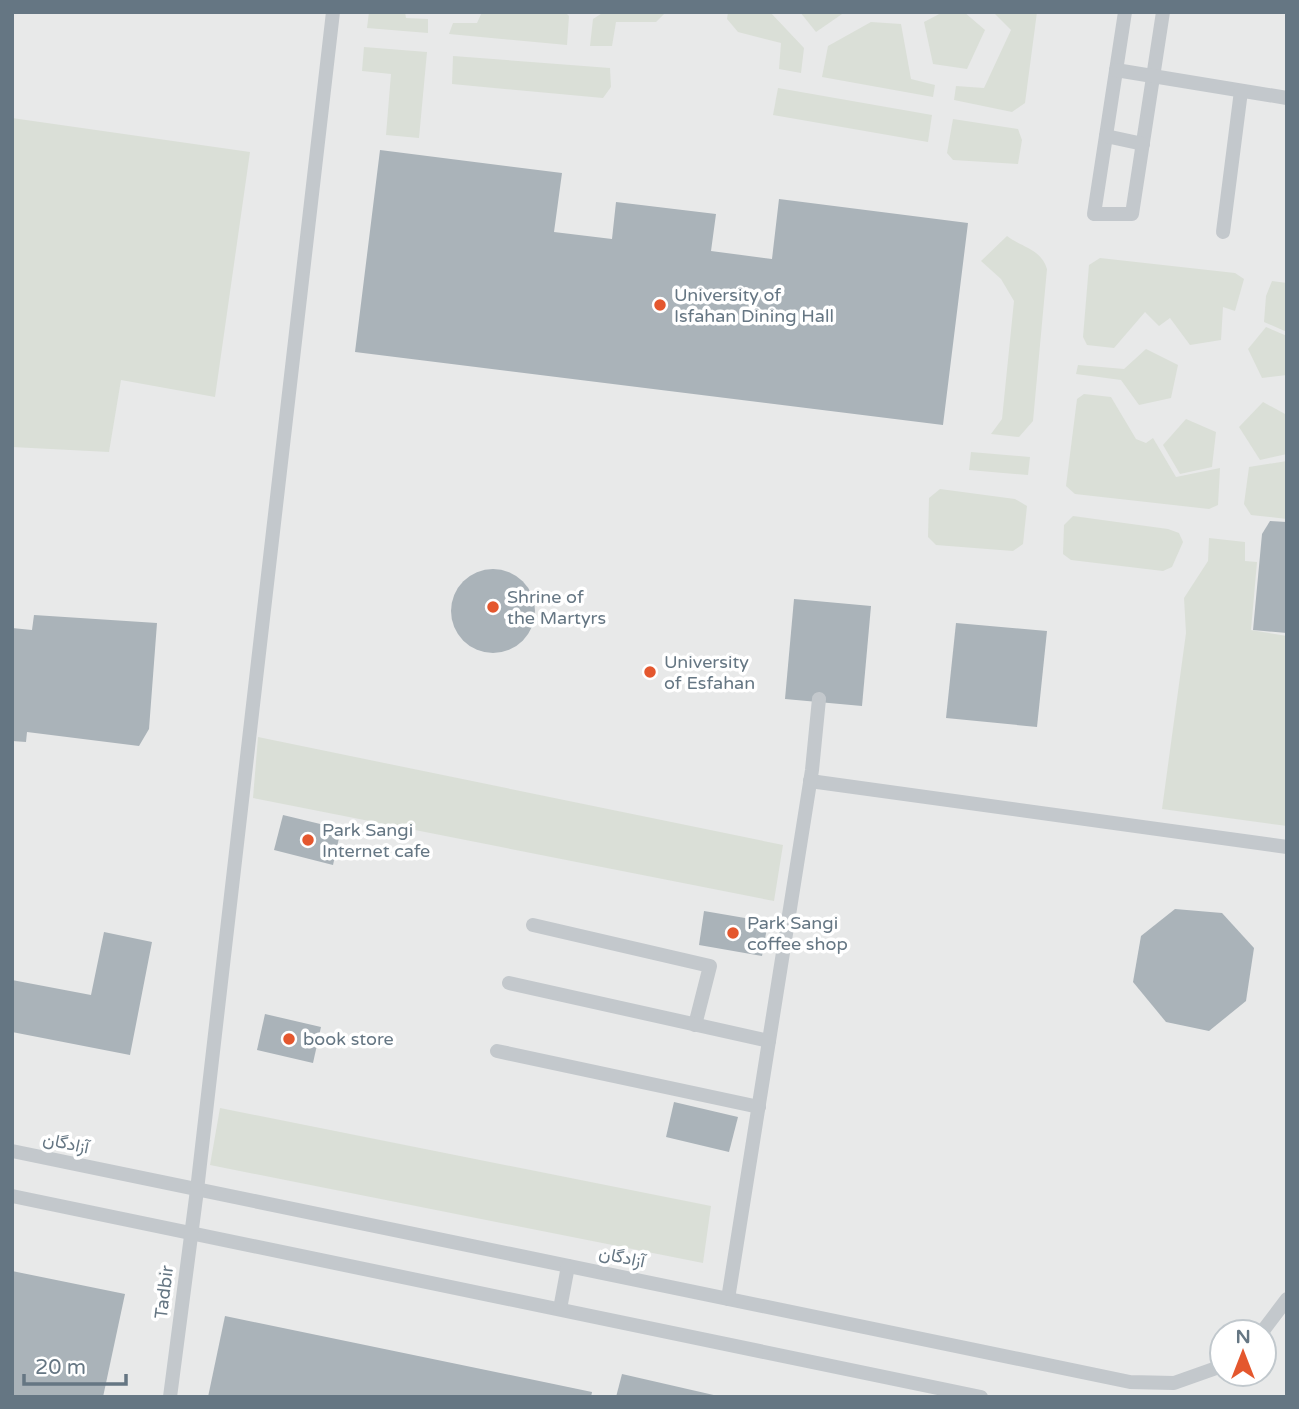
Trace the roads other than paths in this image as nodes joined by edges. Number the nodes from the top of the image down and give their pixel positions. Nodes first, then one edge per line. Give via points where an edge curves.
1 (332, 12) edge
2 (1125, 12) edge
3 (1163, 12) edge
4 (1116, 70) junction
5 (1153, 78) junction
6 (1241, 92) junction
7 (1287, 98) edge
8 (1106, 136) junction
9 (1143, 144) junction
10 (1223, 232) dead end
11 (819, 699) dead end
12 (810, 781) junction
13 (1287, 847) edge
14 (533, 925) dead end
15 (509, 983) dead end
16 (695, 1025) junction
17 (769, 1041) junction
18 (497, 1051) dead end
19 (759, 1107) junction
20 (12, 1152) edge
21 (197, 1191) junction
22 (12, 1196) edge
23 (191, 1234) junction
24 (568, 1266) junction
25 (728, 1299) junction
26 (1287, 1299) edge
27 (560, 1310) junction
28 (1273, 1318) edge
29 (1208, 1371) edge
30 (170, 1397) edge
31 (981, 1397) edge

1 - 21 lane, Tadbir
2 - 4 lane
3 - 5 lane
4 - 5 lane
4 - 8 lane
5 - 6 lane
5 - 9 lane
6 - 7 lane
6 - 10 lane
8 - 9 lane
8 - 9 lane via 1094,214 1132,214
11 - 12 lane
12 - 13 lane
12 - 17 lane
14 - 16 lane via 710,967
15 - 16 lane
16 - 17 lane
17 - 19 lane
18 - 19 lane
19 - 25 lane
20 - 21 lane, آزادگان
21 - 23 lane, Tadbir
21 - 24 lane, آزادگان
22 - 23 lane
23 - 27 lane
23 - 30 lane, Tadbir
24 - 25 lane, آزادگان
24 - 27 lane
25 - 29 lane, آزادگان via 1130,1382 1174,1383
26 - 28 lane
27 - 31 lane

